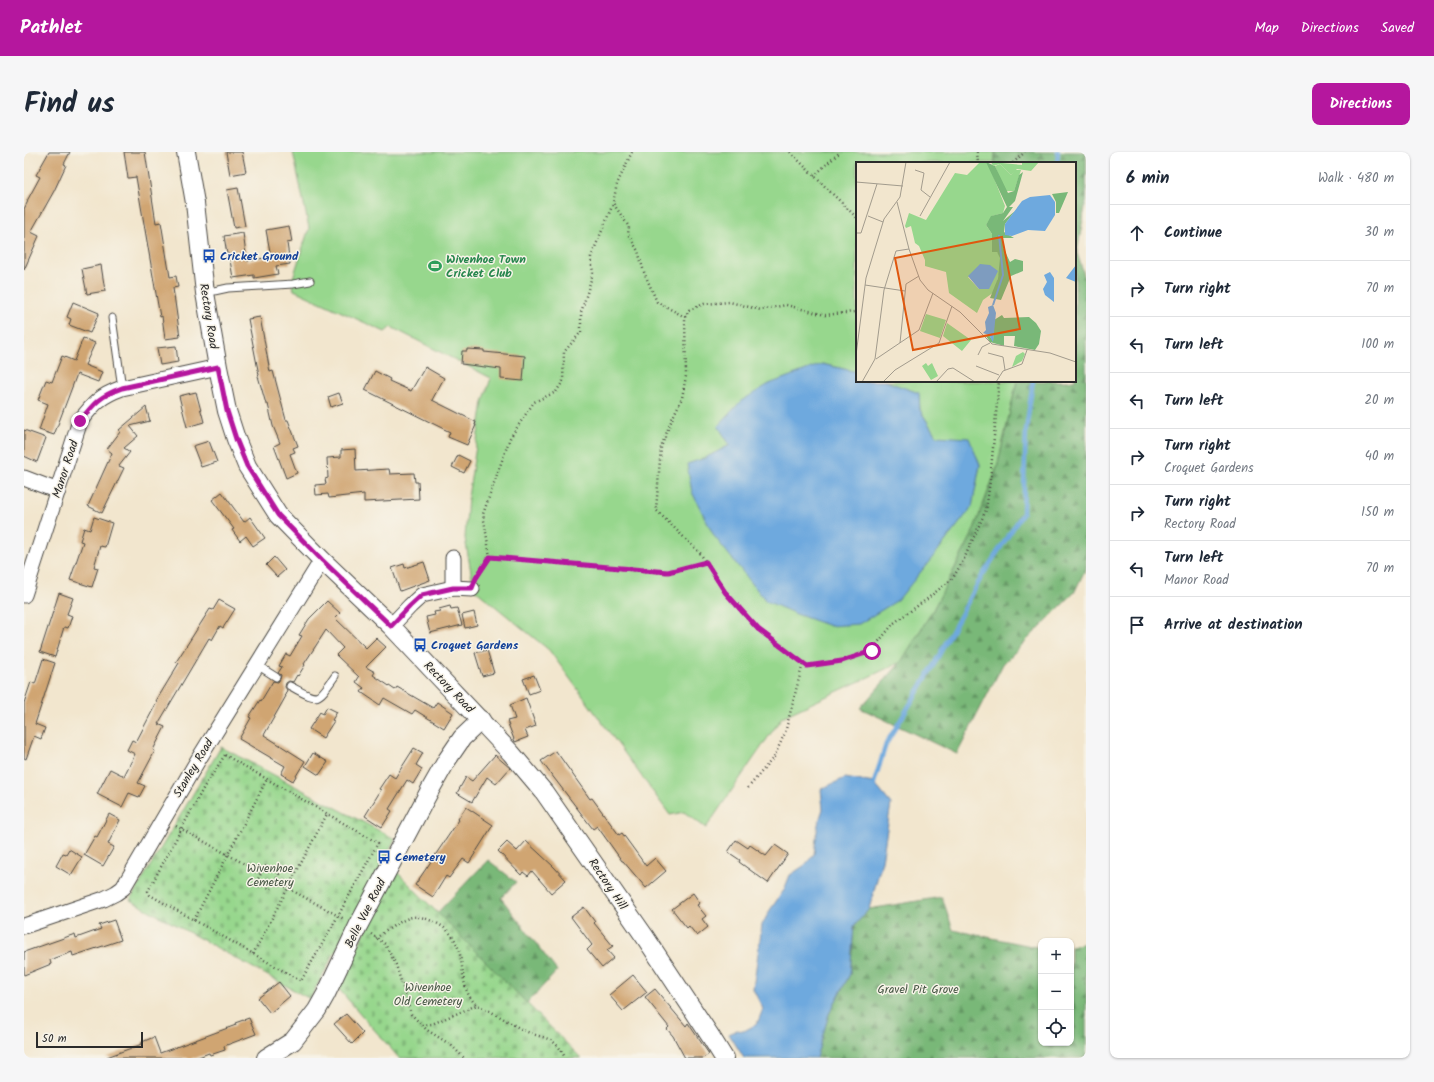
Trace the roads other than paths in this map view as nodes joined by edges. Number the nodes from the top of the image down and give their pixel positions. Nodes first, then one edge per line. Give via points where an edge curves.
1 (186, 152) edge
2 (310, 281) dead end
3 (205, 293) junction
4 (112, 318) dead end
5 (218, 367) junction
6 (122, 388) junction
7 (24, 478) edge
8 (58, 491) junction
9 (453, 558) dead end
10 (322, 560) junction
11 (453, 588) junction
12 (472, 588) road end
13 (24, 595) edge
14 (391, 626) junction
15 (257, 665) junction
16 (334, 676) dead end
17 (276, 677) dead end
18 (290, 686) dead end
19 (480, 720) junction
20 (24, 926) edge
21 (721, 1057) edge
22 (266, 1058) edge

1 - 3 street, Rectory Road via 195,203
2 - 3 lane via 228,288
3 - 5 street, Rectory Road
4 - 6 lane
5 - 6 street, Manor Road
5 - 10 street, Rectory Road via 227,411 247,466 278,515
6 - 8 street, Manor Road via 94,403 80,421
7 - 8 street
8 - 13 street, Manor Road
9 - 11 street
10 - 14 street, Rectory Road
10 - 15 street, Stanley Road
11 - 12 street
11 - 14 street via 422,595
14 - 19 street, Rectory Road
15 - 17 lane
15 - 20 street, Stanley Road via 123,888 104,899
16 - 18 lane via 324,692 316,697
19 - 21 street, Rectory Hill via 544,792 712,1037
19 - 22 street, Belle Vue Road via 462,738 447,760 418,811 317,1010 293,1041

